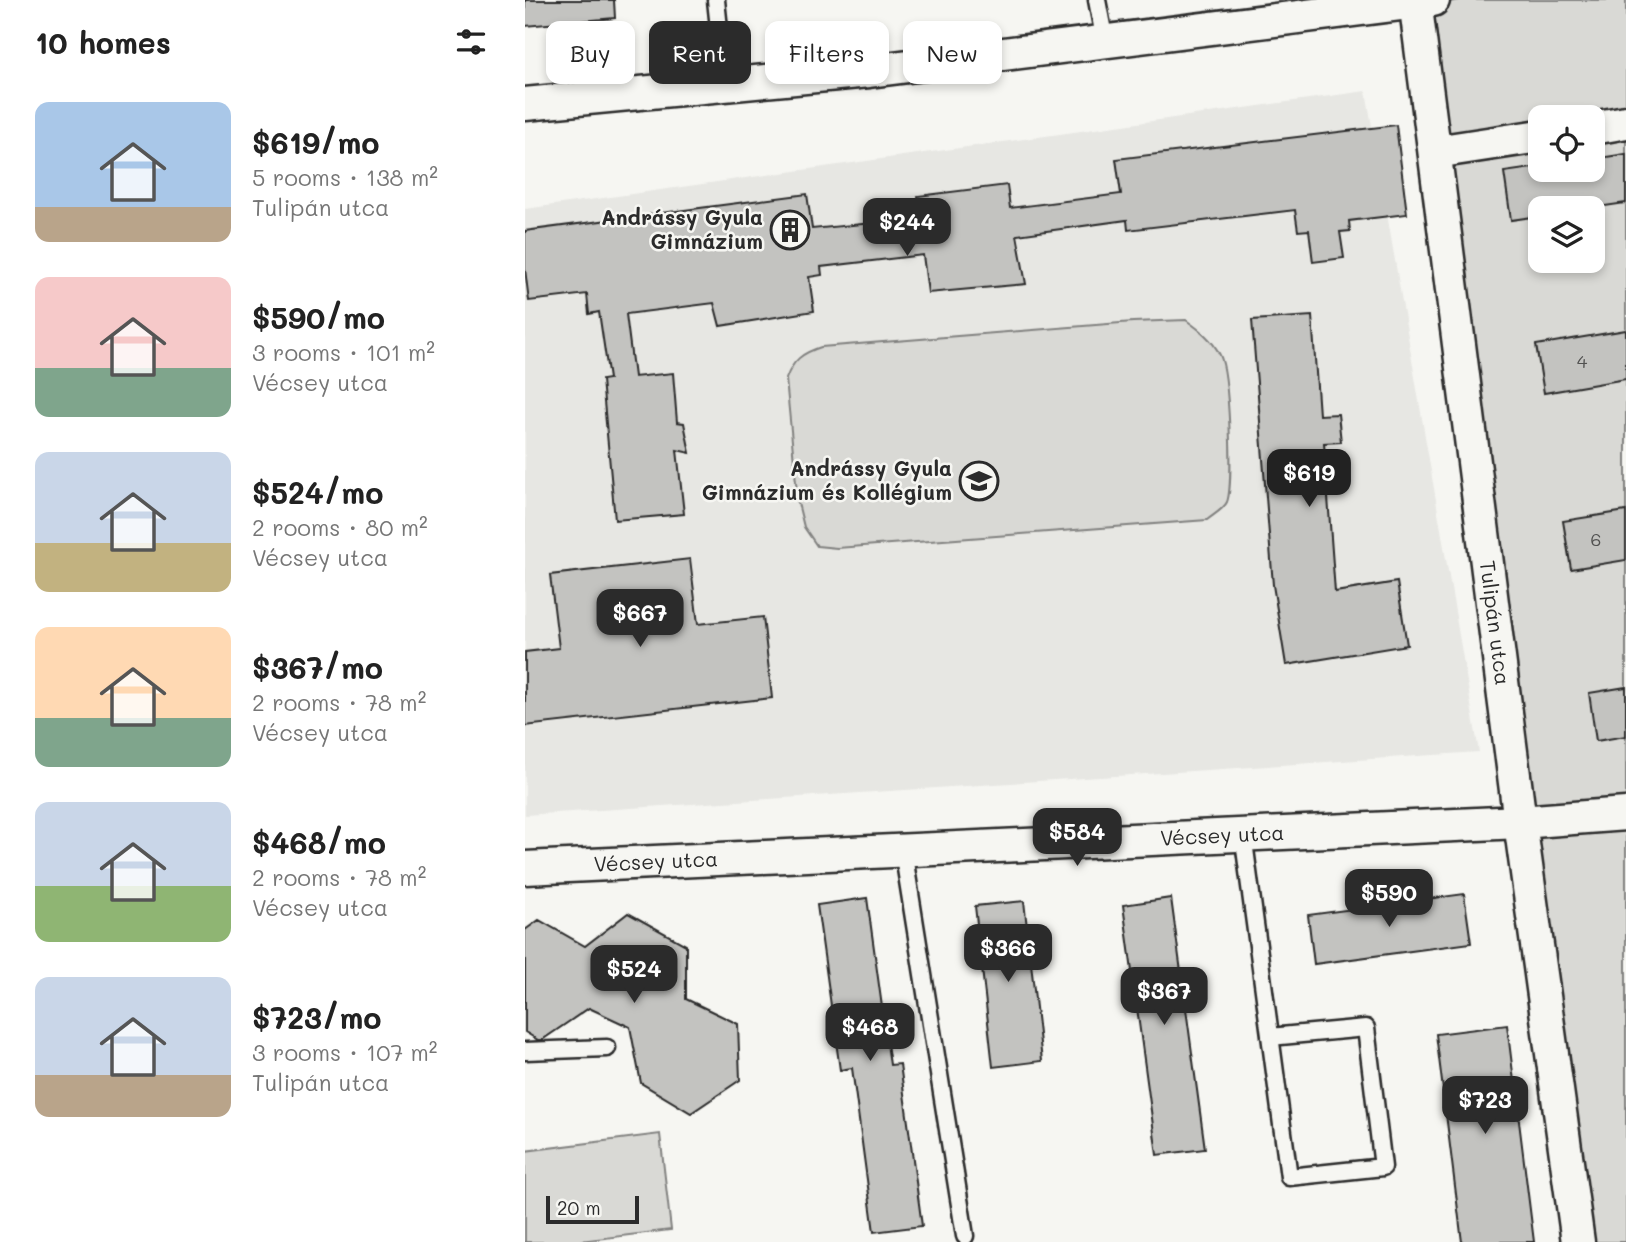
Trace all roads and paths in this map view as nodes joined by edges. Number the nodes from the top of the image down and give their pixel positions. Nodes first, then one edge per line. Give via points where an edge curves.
1 (716, 0) edge
2 (1097, 0) edge
3 (1421, 1) edge
4 (1105, 42) junction
5 (725, 85) junction
6 (525, 104) edge
7 (1626, 122) edge
8 (1605, 126) edge
9 (1528, 138) edge
10 (1435, 152) junction
11 (1626, 814) edge
12 (1520, 822) junction
13 (1243, 834) junction
14 (902, 850) junction
15 (525, 868) edge
16 (1270, 1037) junction
17 (607, 1048) dead end
18 (525, 1051) edge
19 (965, 1236) dead end
20 (1578, 1242) edge

1 - 5 lane
2 - 4 lane
3 - 4 street
3 - 10 street, Tulipán utca
4 - 5 street
5 - 6 street
7 - 8 street
9 - 10 street
10 - 12 street, Tulipán utca
11 - 12 street, Vécsey utca
12 - 13 street, Vécsey utca
12 - 20 street, Tulipán utca
13 - 14 street, Vécsey utca
13 - 16 lane
14 - 15 street, Vécsey utca
14 - 19 lane
16 - 16 lane via 1289,1177 1383,1167 1366,1028
17 - 18 lane

